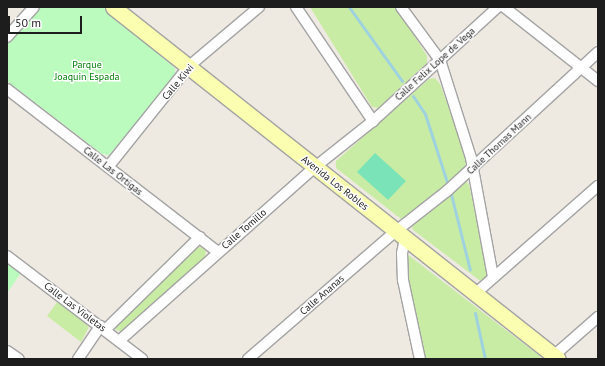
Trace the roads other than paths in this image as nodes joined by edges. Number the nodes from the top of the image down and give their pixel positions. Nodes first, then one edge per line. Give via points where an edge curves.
1 (34, 7) edge
2 (113, 7) edge
3 (258, 7) edge
4 (296, 7) edge
5 (401, 7) edge
6 (498, 7) edge
7 (504, 7) edge
8 (7, 37) edge
9 (598, 52) edge
10 (440, 60) junction
11 (188, 67) junction
12 (581, 67) junction
13 (598, 81) edge
14 (7, 89) edge
15 (373, 121) junction
16 (108, 167) junction
17 (315, 167) junction
18 (472, 168) junction
19 (598, 186) edge
20 (400, 235) junction
21 (200, 237) junction
22 (218, 252) junction
23 (7, 256) edge
24 (493, 277) junction
25 (476, 293) junction
26 (598, 317) edge
27 (102, 328) junction
28 (120, 341) junction
29 (7, 351) edge
30 (554, 358) edge
31 (19, 359) edge
32 (78, 359) edge
33 (142, 359) edge
34 (248, 359) edge
35 (420, 359) edge

1 - 8 street
2 - 11 main road, Avenida Los Robles
3 - 11 street, Calle Kiwi
4 - 15 street
5 - 10 street
6 - 10 street, Calle Felix Lope de Vega
7 - 12 street
9 - 12 street, Calle Thomas Mann
10 - 15 street, Calle Felix Lope de Vega
10 - 18 street
11 - 16 street, Calle Kiwi
11 - 17 main road, Avenida Los Robles
12 - 13 street
12 - 18 street, Calle Thomas Mann
14 - 16 street, Calle Las Ortigas
15 - 17 street, Calle Tomillo
16 - 21 street, Calle Las Ortigas
17 - 20 main road, Avenida Los Robles
17 - 22 street, Calle Tomillo
18 - 20 street, Calle Thomas Mann
18 - 24 street
19 - 24 street
20 - 25 main road, Avenida Los Robles
20 - 34 street, Calle Ananas
20 - 35 street via 403,280
21 - 22 street, Calle Las Ortigas
21 - 27 street
22 - 28 street, Calle Tomillo
23 - 27 street, Calle Las Violetas
24 - 25 street
25 - 30 main road, Avenida Los Robles
26 - 30 street
27 - 28 street, Calle Las Violetas
27 - 32 street
28 - 33 street, Calle Las Violetas
29 - 31 street

